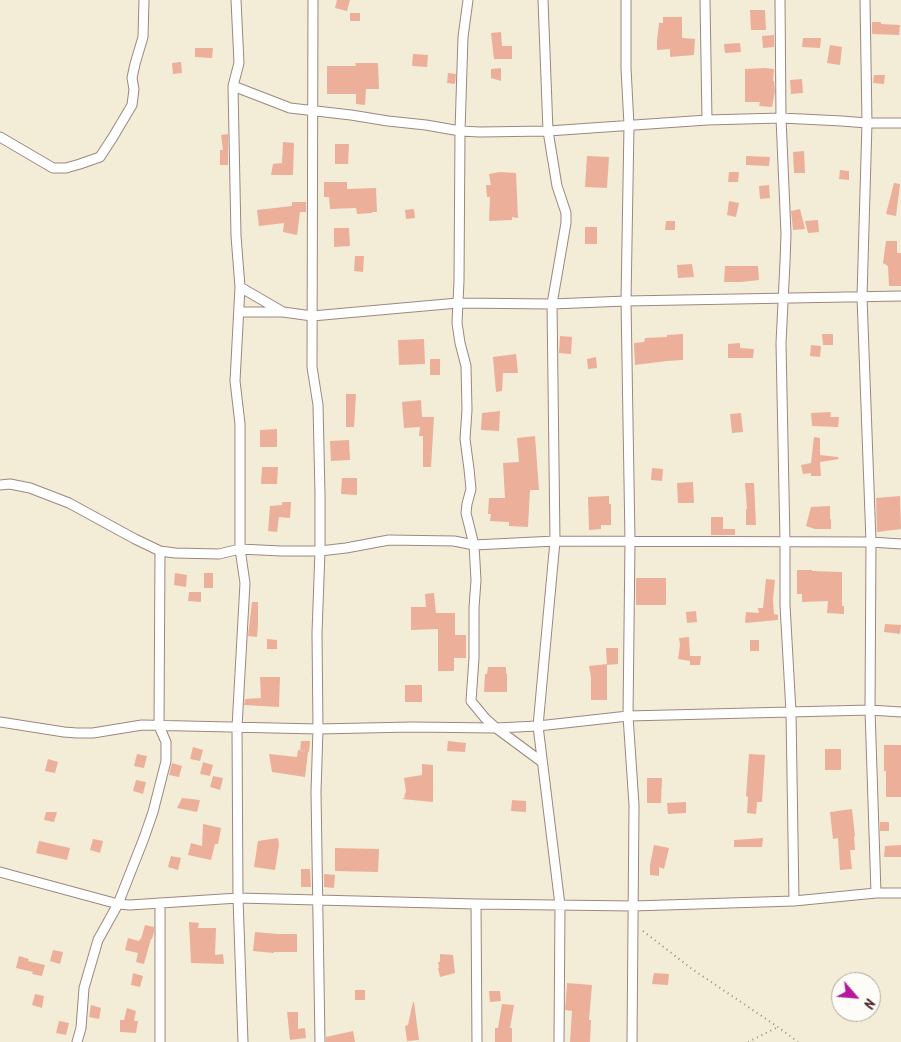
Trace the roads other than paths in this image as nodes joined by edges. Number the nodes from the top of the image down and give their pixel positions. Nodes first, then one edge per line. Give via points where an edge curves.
1 (144, 0) edge
2 (236, 0) edge
3 (314, 0) edge
4 (468, 0) edge
5 (543, 0) edge
6 (626, 0) edge
7 (704, 0) edge
8 (780, 0) edge
9 (865, 0) edge
10 (233, 86) junction
11 (313, 110) junction
12 (781, 118) junction
13 (707, 120) junction
14 (867, 123) junction
15 (901, 123) edge
16 (629, 125) junction
17 (460, 131) junction
18 (548, 131) junction
19 (0, 137) edge
20 (240, 287) junction
21 (901, 296) edge
22 (862, 297) junction
23 (783, 298) junction
24 (626, 301) junction
25 (458, 303) junction
26 (552, 304) junction
27 (239, 312) junction
28 (283, 312) junction
29 (312, 316) junction
30 (0, 484) edge
31 (555, 541) junction
32 (630, 541) junction
33 (785, 542) junction
34 (871, 542) junction
35 (901, 544) edge
36 (474, 545) junction
37 (240, 549) junction
38 (160, 550) junction
39 (320, 551) junction
40 (870, 710) junction
41 (791, 712) junction
42 (901, 712) edge
43 (628, 716) junction
44 (0, 722) edge
45 (159, 726) junction
46 (538, 726) junction
47 (237, 727) junction
48 (496, 728) junction
49 (318, 729) junction
50 (542, 762) junction
51 (0, 872) edge
52 (876, 893) junction
53 (901, 893) edge
54 (238, 898) junction
55 (317, 899) junction
56 (794, 901) junction
57 (160, 902) junction
58 (118, 904) junction
59 (476, 904) junction
60 (560, 905) junction
61 (633, 906) junction
62 (77, 1042) edge
63 (160, 1042) edge
64 (242, 1042) edge
65 (320, 1042) edge
66 (477, 1042) edge
67 (559, 1042) edge
68 (632, 1042) edge

1 - 19 street via 143,37 132,78 132,105 100,157 66,168 53,168
2 - 10 street via 239,64
3 - 11 street
4 - 17 street via 463,37
5 - 18 street
6 - 16 street
7 - 13 street
8 - 12 street
9 - 14 street
10 - 11 street via 290,108
10 - 20 street
11 - 17 street
11 - 29 street
12 - 13 street
12 - 14 street
12 - 23 street via 786,234
13 - 16 street
14 - 15 street
14 - 22 street
16 - 18 street
16 - 24 street
17 - 18 street
17 - 25 street
18 - 26 street via 557,186 566,212
20 - 27 street
20 - 28 street
21 - 22 street
22 - 23 street
22 - 34 street
23 - 24 street
23 - 33 street
24 - 26 street
24 - 32 street
25 - 26 street
25 - 29 street
25 - 36 street via 457,323 466,366 465,439 471,489 466,513
26 - 31 street
27 - 28 street
27 - 37 street via 235,381 240,424
28 - 29 street
29 - 39 street via 312,367 318,405
30 - 38 street via 30,488 69,503
31 - 32 street
31 - 36 street
31 - 46 street
32 - 33 street
32 - 43 street
33 - 34 street
33 - 41 street via 785,613
34 - 35 street
34 - 40 street
36 - 39 street via 454,541 389,540
36 - 48 street via 476,580 471,701
37 - 38 street via 219,554 175,554
37 - 39 street
37 - 47 street via 245,583
38 - 45 street
39 - 49 street
40 - 41 street
40 - 42 street
40 - 52 street
41 - 43 street
41 - 56 street
43 - 46 street
43 - 61 street via 634,805
44 - 45 street via 77,733
45 - 47 street
45 - 58 street via 166,742 166,761 153,812
46 - 48 street
46 - 50 street
47 - 49 street
47 - 54 street
48 - 49 street
48 - 50 street
49 - 55 street
50 - 60 street
51 - 58 street
52 - 53 street
52 - 56 street
54 - 55 street
54 - 57 street
54 - 64 street
55 - 59 street
55 - 65 street
56 - 61 street
57 - 58 street via 130,906
57 - 63 street
58 - 62 street via 95,949 84,988
59 - 60 street
59 - 66 street
60 - 61 street
60 - 67 street
61 - 68 street

